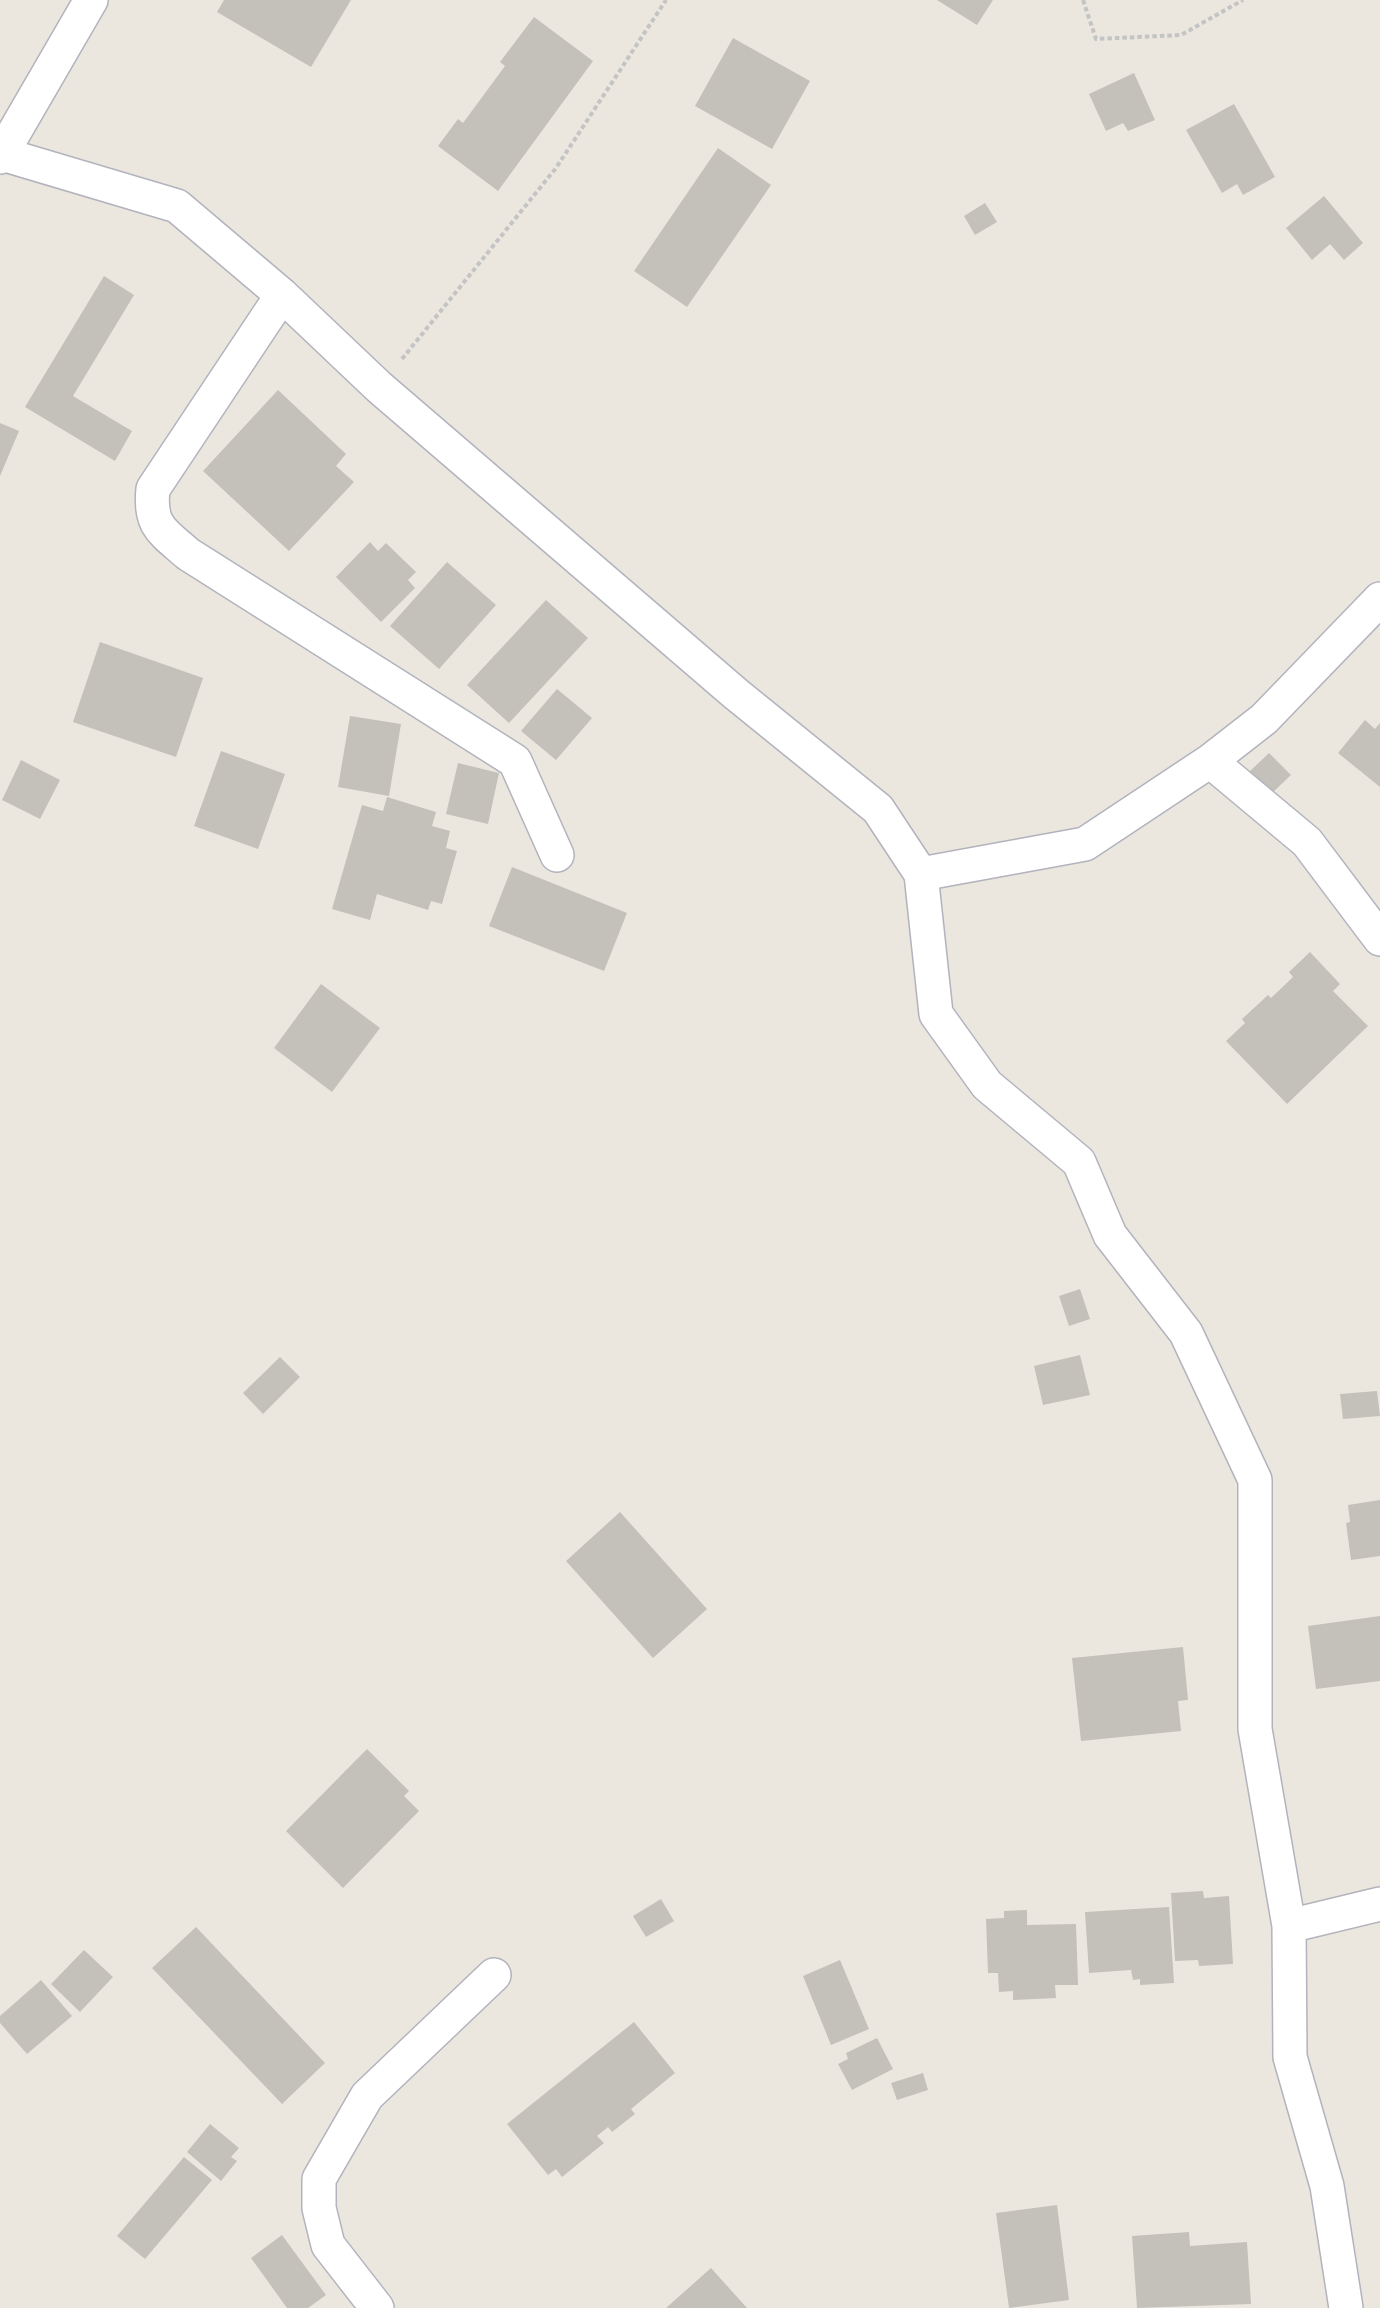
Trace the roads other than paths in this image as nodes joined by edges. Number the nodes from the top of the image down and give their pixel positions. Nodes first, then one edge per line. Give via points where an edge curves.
1 (91, 0) edge
2 (1, 156) edge
3 (282, 295) junction
4 (1380, 599) edge
5 (1210, 760) junction
6 (557, 855) dead end
7 (921, 874) junction
8 (1380, 939) edge
9 (1380, 1904) edge
10 (1289, 1926) junction
11 (494, 1975) dead end
12 (377, 2308) edge
13 (1346, 2308) edge

1 - 2 street
2 - 3 street via 177,206
3 - 6 street via 153,489 151,509 159,529 188,554 514,761
3 - 7 street via 379,387 736,694 878,809
4 - 5 street via 1264,719
5 - 7 street via 1085,844
5 - 8 street via 1307,842
7 - 10 street via 936,1014 987,1085 1079,1162 1110,1235 1186,1333 1255,1480 1255,1730
9 - 10 street
10 - 13 street via 1290,2057 1327,2186
11 - 12 street via 367,2096 319,2179 328,2245

